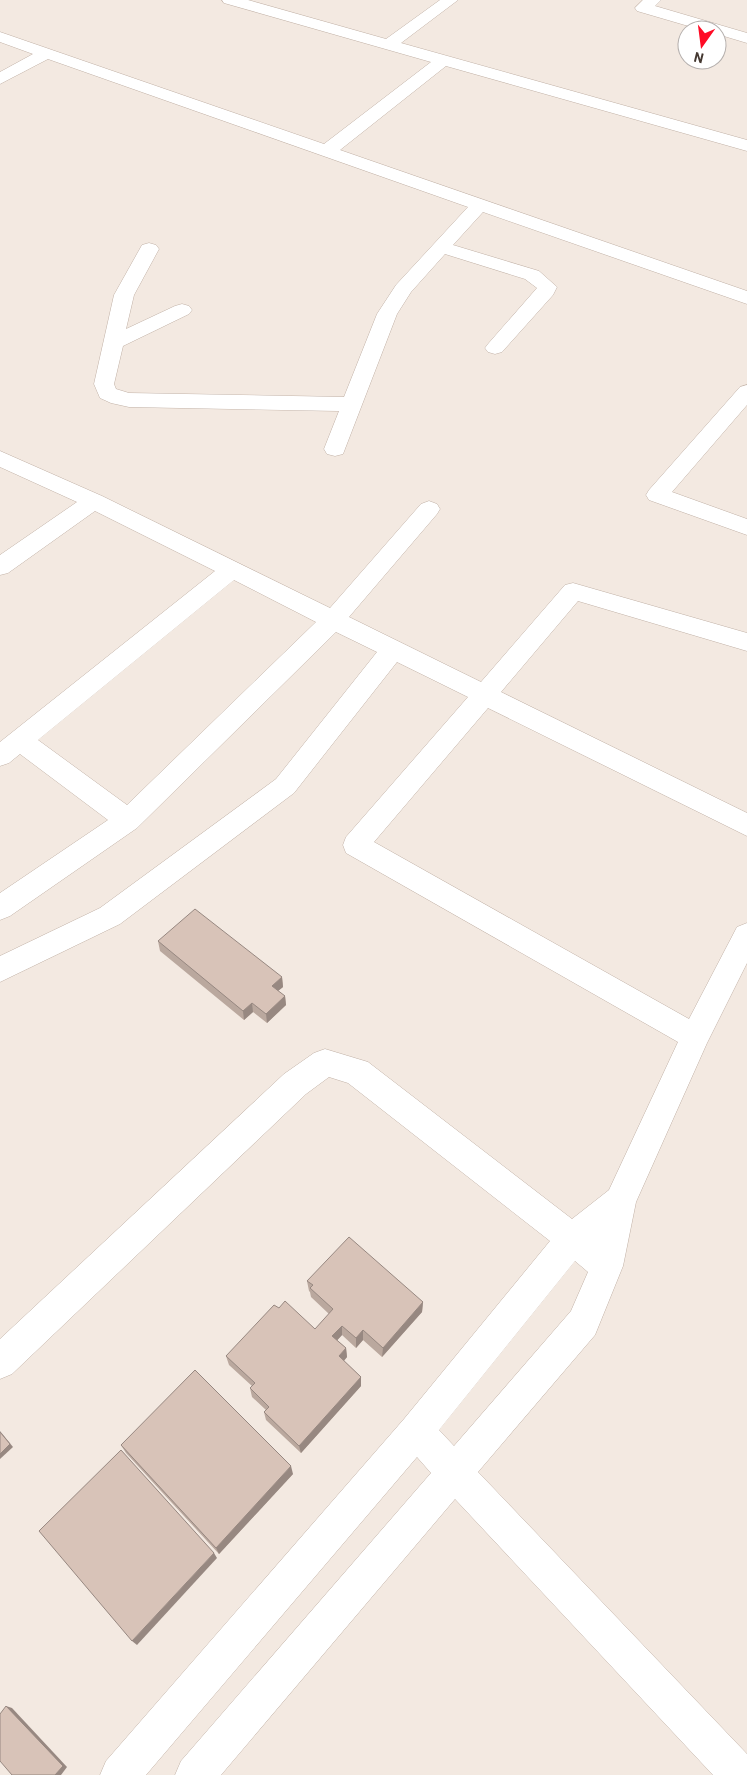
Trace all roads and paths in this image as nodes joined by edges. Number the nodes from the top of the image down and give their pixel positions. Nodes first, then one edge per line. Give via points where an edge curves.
1 (230, 0) edge
2 (292, 0) edge
3 (450, 0) edge
4 (653, 0) edge
5 (275, 12) junction
6 (0, 37) edge
7 (747, 38) edge
8 (388, 44) junction
9 (46, 54) junction
10 (444, 60) junction
11 (0, 79) edge
12 (747, 146) edge
13 (326, 151) junction
14 (480, 204) junction
15 (441, 247) junction
16 (149, 249) dead end
17 (747, 298) edge
18 (182, 310) dead end
19 (113, 343) junction
20 (495, 348) dead end
21 (747, 392) edge
22 (352, 404) junction
23 (335, 449) dead end
24 (0, 458) edge
25 (94, 501) junction
26 (429, 510) dead end
27 (747, 527) edge
28 (0, 567) edge
29 (231, 570) junction
30 (333, 620) junction
31 (747, 642) edge
32 (393, 649) junction
33 (485, 694) junction
34 (20, 740) junction
35 (0, 756) edge
36 (128, 820) junction
37 (747, 825) edge
38 (0, 908) edge
39 (747, 935) edge
40 (0, 970) edge
41 (694, 1037) junction
42 (620, 1201) junction
43 (572, 1239) junction
44 (607, 1266) junction
45 (0, 1362) edge
46 (416, 1431) junction
47 (455, 1473) junction
48 (120, 1775) edge
49 (195, 1775) edge
50 (740, 1775) edge

1 - 5 street
2 - 5 street
3 - 8 street
4 - 7 street via 643,8
5 - 8 street
6 - 9 street
8 - 10 street
9 - 11 street
9 - 13 street
10 - 12 street
10 - 13 street
13 - 14 street
14 - 15 street
14 - 17 street
15 - 20 street via 532,275 547,287
15 - 22 street via 403,289 387,314
16 - 19 street via 124,296
18 - 19 street
19 - 22 street via 104,384 107,393 118,398
21 - 27 street via 657,495
22 - 23 street
24 - 25 street
25 - 28 street
25 - 29 street
26 - 30 street
29 - 30 street
29 - 34 street
30 - 32 street
30 - 36 street
31 - 33 street via 573,591
32 - 33 street
32 - 40 street via 285,786 110,916
33 - 37 street
33 - 41 street via 356,844
34 - 35 street
34 - 36 street
36 - 38 street
39 - 41 street
41 - 42 street
42 - 43 street
42 - 44 street
43 - 44 street
43 - 45 street via 357,1072 325,1062 295,1084
43 - 46 street
44 - 47 street via 583,1323
46 - 47 street
46 - 48 street
47 - 49 street
47 - 50 street

